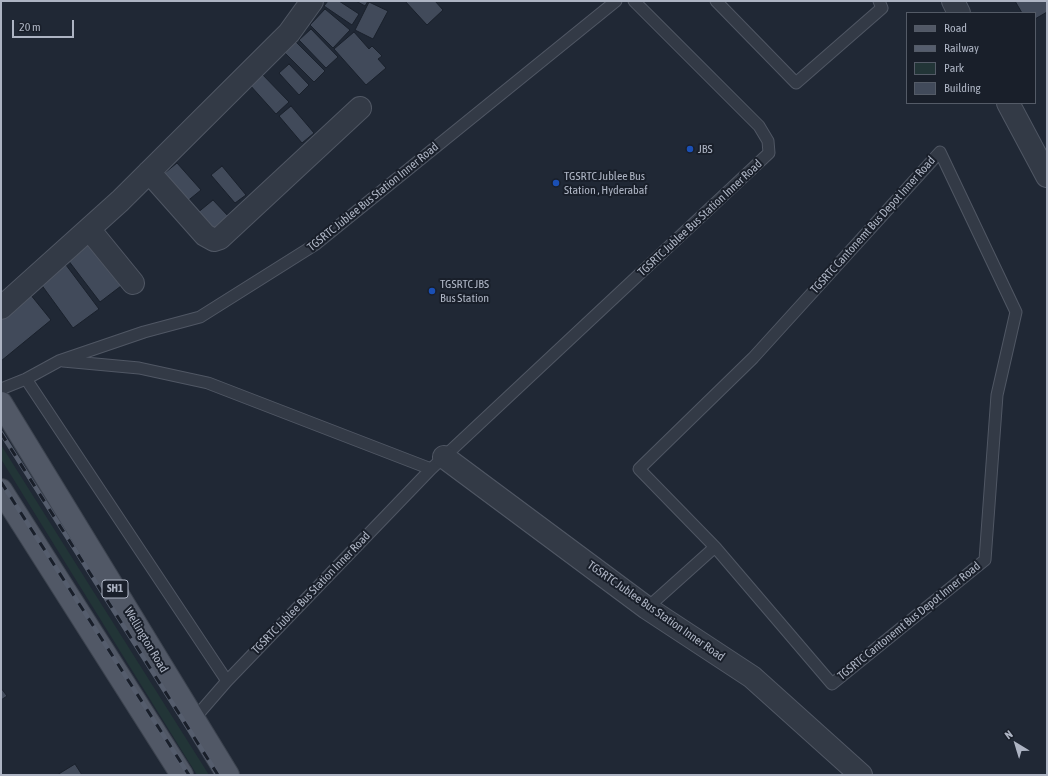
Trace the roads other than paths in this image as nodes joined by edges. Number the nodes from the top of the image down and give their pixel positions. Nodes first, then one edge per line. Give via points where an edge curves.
1 (312, 1) edge
2 (615, 1) edge
3 (634, 1) edge
4 (716, 1) edge
5 (879, 1) edge
6 (1009, 104) edge
7 (360, 108) dead end
8 (149, 172) junction
9 (1047, 176) edge
10 (88, 229) junction
11 (133, 283) dead end
12 (1, 308) edge
13 (58, 361) junction
14 (26, 379) junction
15 (1, 389) edge
16 (1, 403) edge
17 (437, 463) junction
18 (1, 490) edge
19 (715, 547) junction
20 (646, 608) junction
21 (227, 681) junction
22 (194, 719) junction
23 (182, 775) edge
24 (228, 775) edge
25 (861, 775) edge

1 - 8 street via 289,33
2 - 13 lane, TGSRTC Jublee Bus Station Inner Road via 316,244 200,317 144,332
3 - 17 lane, TGSRTC Jublee Bus Station Inner Road via 759,126 768,140 769,153
4 - 5 lane via 796,82 882,8
6 - 9 street
7 - 8 street via 220,238 214,240 205,235
8 - 10 street
10 - 11 street
10 - 12 street
13 - 14 lane, TGSRTC Jublee Bus Station Inner Road
13 - 17 lane, TGSRTC Jublee Bus Station Inner Road via 139,368 208,383
14 - 15 lane, TGSRTC Jublee Bus Station Inner Road
14 - 21 lane
16 - 22 main road, Wellington Road / SH1
17 - 20 street, TGSRTC Jublee Bus Station Inner Road
17 - 21 lane, TGSRTC Jublee Bus Station Inner Road
18 - 23 main road
19 - 19 lane, TGSRTC Cantonemt Bus Depot Inner Road via 639,469 753,358 940,152 1016,312 997,395 985,560 832,684
19 - 20 lane
20 - 25 street, TGSRTC Jublee Bus Station Inner Road via 752,677
21 - 22 lane, TGSRTC Jublee Bus Station Inner Road
22 - 24 main road, Wellington Road / SH1

